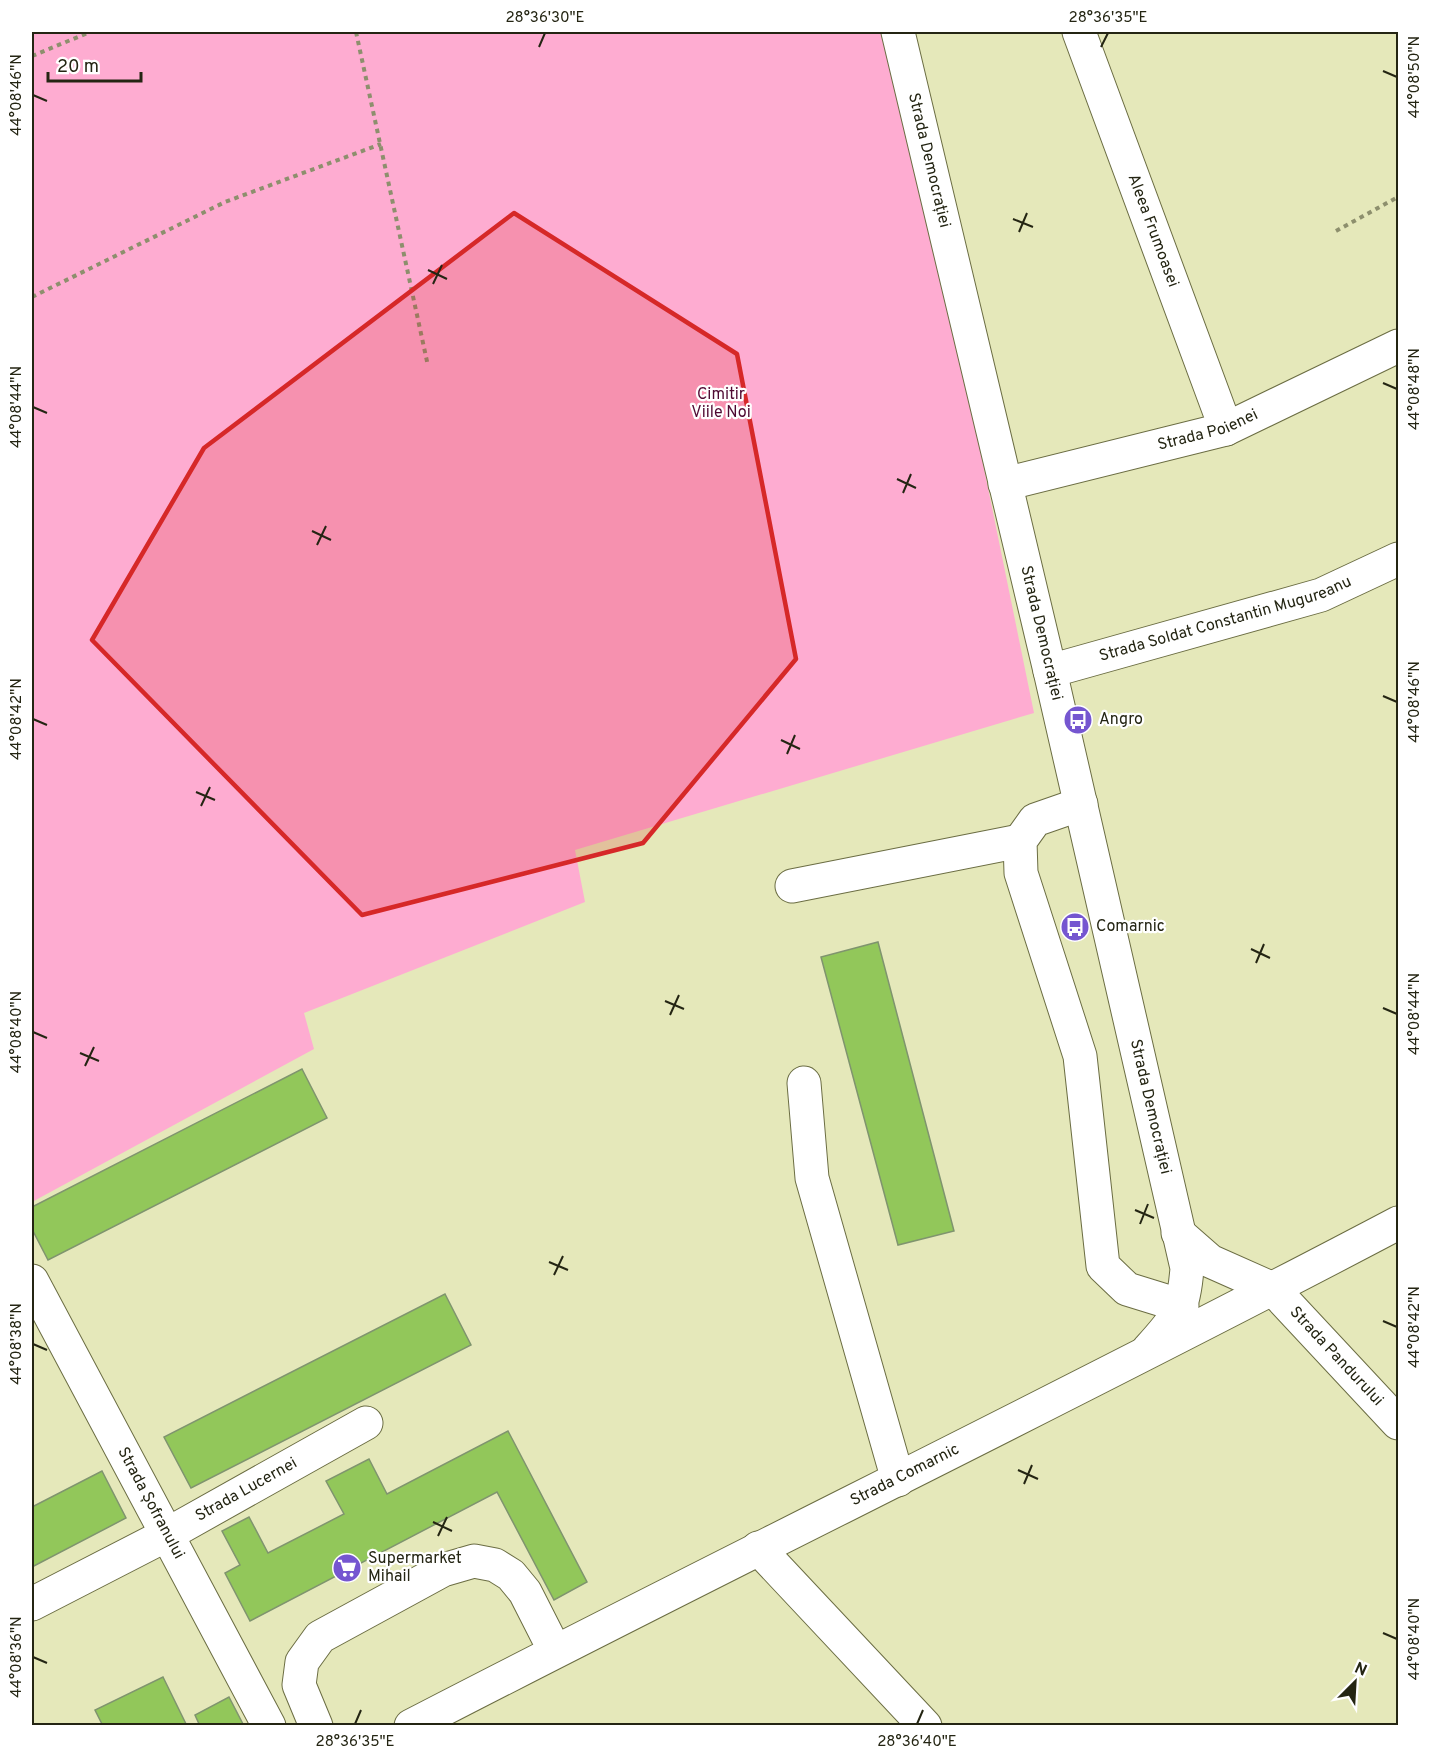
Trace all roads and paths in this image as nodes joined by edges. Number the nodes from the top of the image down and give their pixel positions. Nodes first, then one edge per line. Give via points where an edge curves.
1 (90, 32) edge
2 (356, 32) edge
3 (898, 32) edge
4 (1079, 32) edge
5 (32, 56) edge
6 (381, 144) junction
7 (1398, 197) edge
8 (1336, 231) dead end
9 (32, 297) edge
10 (1398, 346) edge
11 (428, 366) dead end
12 (1226, 429) junction
13 (1005, 484) junction
14 (1398, 559) edge
15 (1050, 671) junction
16 (1081, 804) junction
17 (1020, 842) junction
18 (792, 886) dead end
19 (804, 1083) dead end
20 (1398, 1223) edge
21 (1178, 1233) junction
22 (32, 1282) edge
23 (1273, 1289) junction
24 (1182, 1306) junction
25 (1148, 1350) junction
26 (366, 1423) dead end
27 (1398, 1423) edge
28 (898, 1480) junction
29 (168, 1534) junction
30 (758, 1548) junction
31 (32, 1604) edge
32 (555, 1651) junction
33 (269, 1725) edge
34 (316, 1725) edge
35 (411, 1725) edge
36 (925, 1725) edge

1 - 5 path
2 - 6 path
3 - 13 street, Strada Democrației
4 - 12 street, Aleea Frumoasei
6 - 9 path via 225,202
6 - 11 path
7 - 8 path
10 - 12 street, Strada Poienei
12 - 13 street, Strada Poienei
13 - 15 street, Strada Democrației
14 - 15 street, Strada Soldat Constantin Mugureanu via 1321,595
15 - 16 street, Strada Democrației
16 - 17 street via 1035,820
16 - 21 street, Strada Democrației
17 - 18 street
17 - 24 street via 1021,873 1080,1056 1103,1266 1126,1289
19 - 28 street via 812,1178
20 - 23 street, Strada Comarnic
21 - 23 street via 1210,1261
21 - 24 street, Strada Democrației via 1186,1268
22 - 29 street, Strada Șofranului
23 - 25 street, Strada Comarnic
23 - 27 street, Strada Pandurului
24 - 25 street via 1174,1322
25 - 28 street, Strada Comarnic
26 - 29 street, Strada Lucernei
28 - 30 street, Strada Comarnic
29 - 31 street, Strada Lucernei
29 - 33 street, Strada Șofranului
30 - 32 street, Strada Comarnic
30 - 36 street
32 - 34 street via 525,1592 511,1575 495,1565 474,1561 443,1570 320,1637 302,1662 299,1685
32 - 35 street, Strada Comarnic

